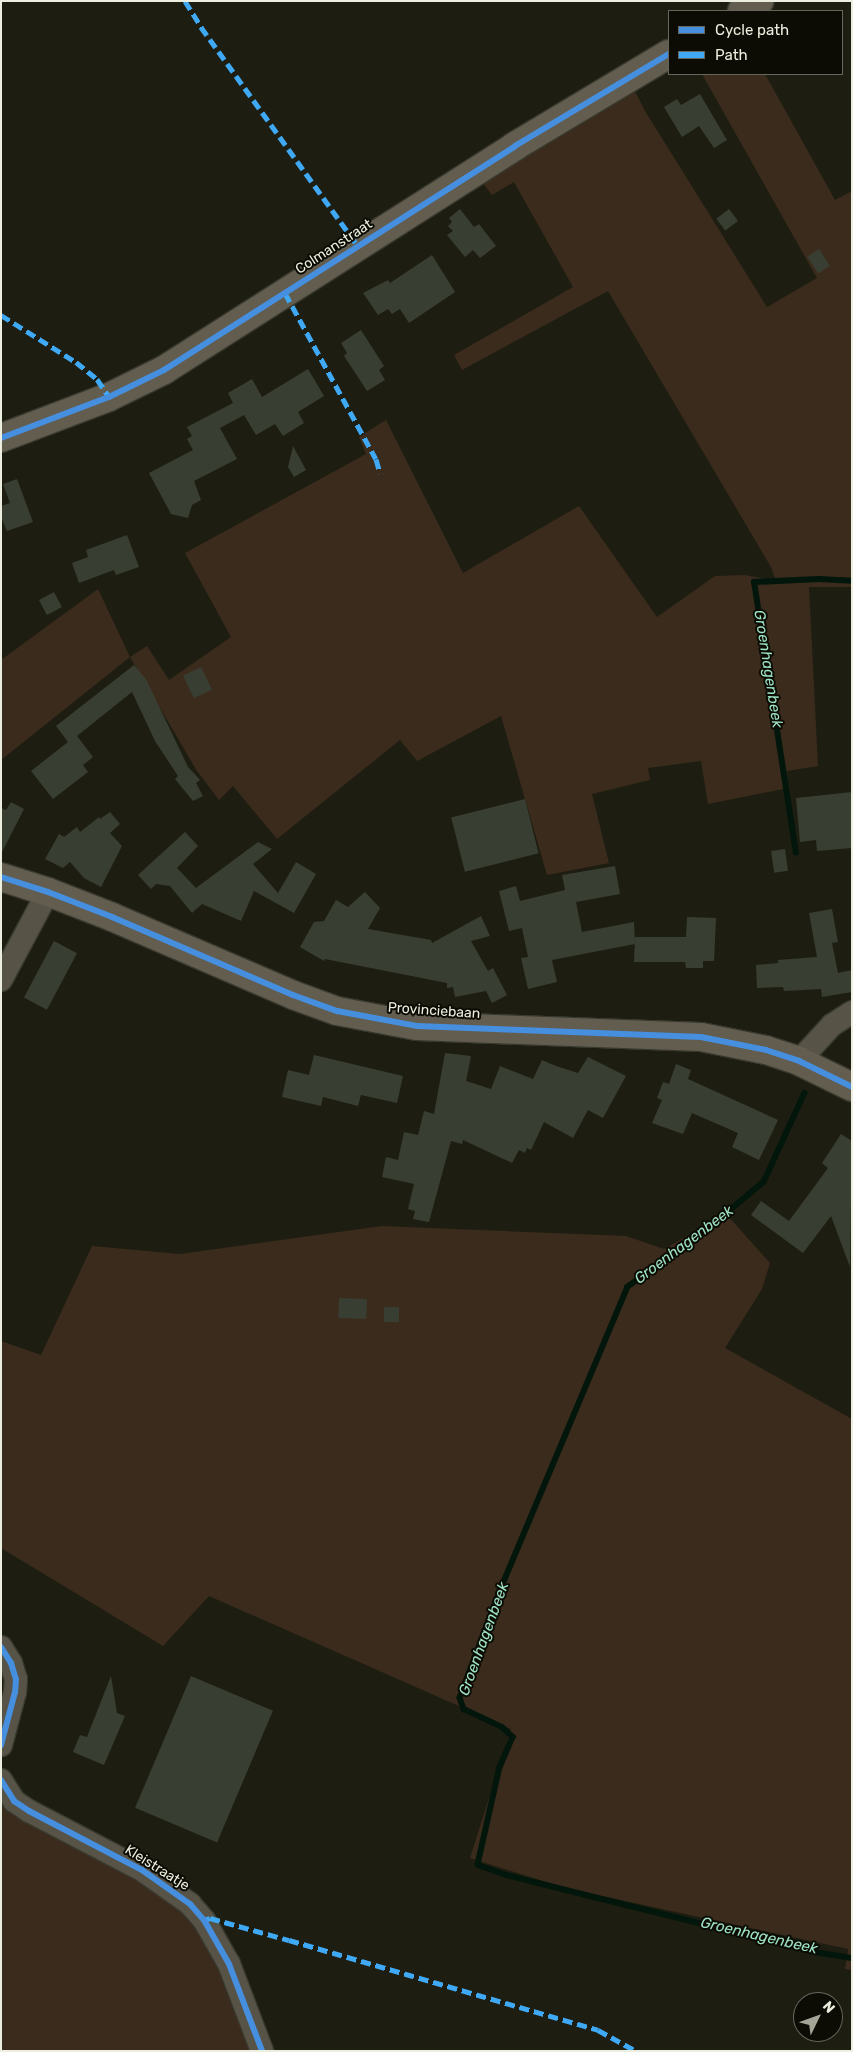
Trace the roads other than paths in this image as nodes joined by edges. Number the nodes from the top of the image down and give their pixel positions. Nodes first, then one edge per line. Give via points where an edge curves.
1 (759, 1) edge
2 (744, 10) edge
3 (668, 55) edge
4 (1, 438) edge
5 (1, 877) edge
6 (48, 892) junction
7 (1, 980) edge
8 (852, 1012) edge
9 (799, 1061) junction
10 (852, 1087) edge
11 (1, 1647) edge
12 (1, 1745) edge
13 (1, 1780) edge
14 (262, 2051) edge

1 - 2 main road
3 - 4 main road, Colmanstraat via 515,146 164,370 109,396
5 - 6 main road, Provinciebaan
6 - 7 street
6 - 9 main road, Provinciebaan via 293,996 337,1011 417,1026 701,1037 766,1050
8 - 9 street via 832,1024
9 - 10 main road, Provinciebaan
11 - 12 street via 16,1679
13 - 14 street, Kleistraatje via 14,1801 29,1811 142,1870 190,1904 209,1927 229,1964

